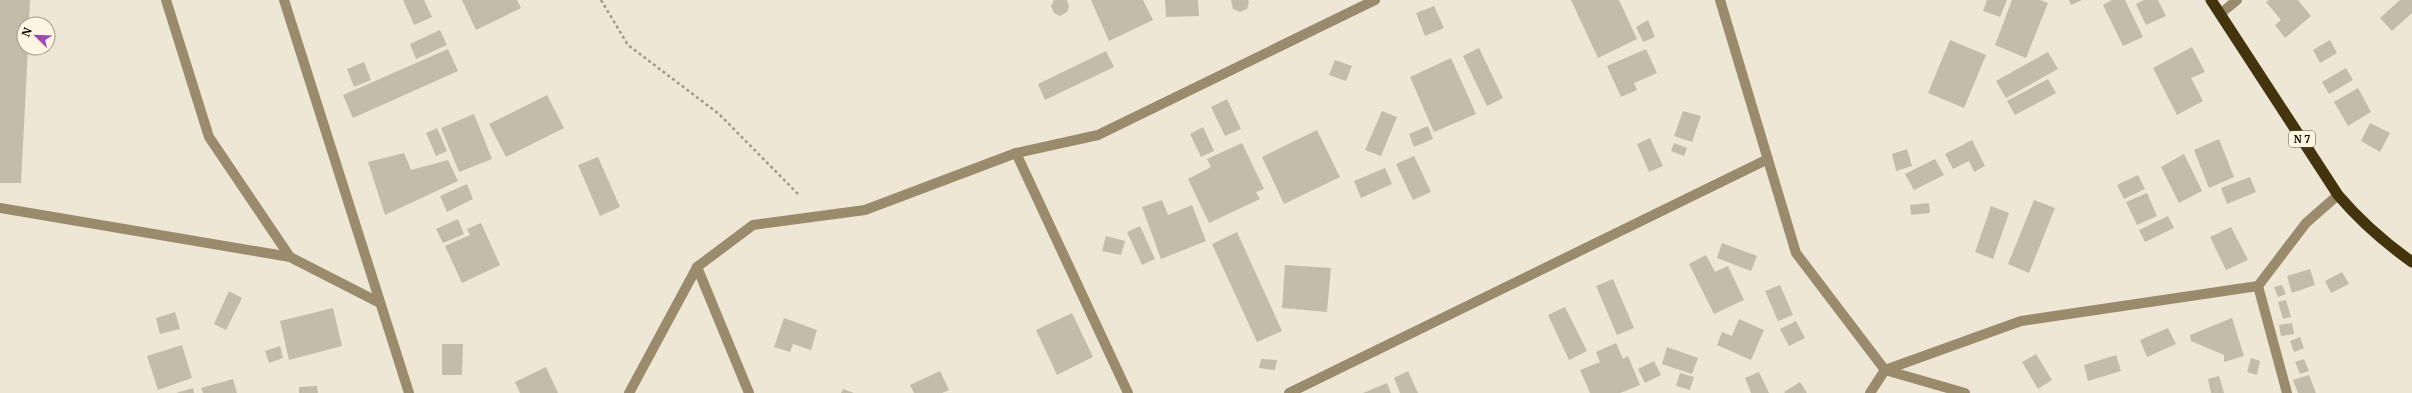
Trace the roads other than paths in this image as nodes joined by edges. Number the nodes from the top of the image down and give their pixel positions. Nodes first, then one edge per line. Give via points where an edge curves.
1 (166, 0) edge
2 (284, 0) edge
3 (1375, 0) edge
4 (1720, 0) edge
5 (2211, 0) edge
6 (2237, 0) edge
7 (2220, 14) junction
8 (1016, 153) junction
9 (1768, 159) junction
10 (2338, 195) junction
11 (0, 208) edge
12 (290, 257) junction
13 (2412, 262) edge
14 (697, 267) junction
15 (2258, 286) junction
16 (380, 303) junction
17 (1885, 370) junction
18 (409, 393) edge
19 (629, 393) edge
20 (749, 393) edge
21 (1128, 393) edge
22 (1289, 393) edge
23 (1870, 393) edge
24 (1965, 393) edge
25 (2287, 393) edge

1 - 12 street via 209,137
2 - 16 street
3 - 8 street via 1098,135
4 - 9 street
5 - 7 highway, N 7
6 - 7 street
7 - 10 highway, N 7
8 - 14 street via 865,210 753,225
8 - 21 street
9 - 17 street via 1796,253
9 - 22 street
10 - 13 highway, N 7 via 2358,219
10 - 15 street via 2306,223
11 - 12 street
12 - 16 street
14 - 19 street
14 - 20 street
15 - 17 street via 2021,321
15 - 25 street
16 - 18 street
17 - 23 street
17 - 24 street

